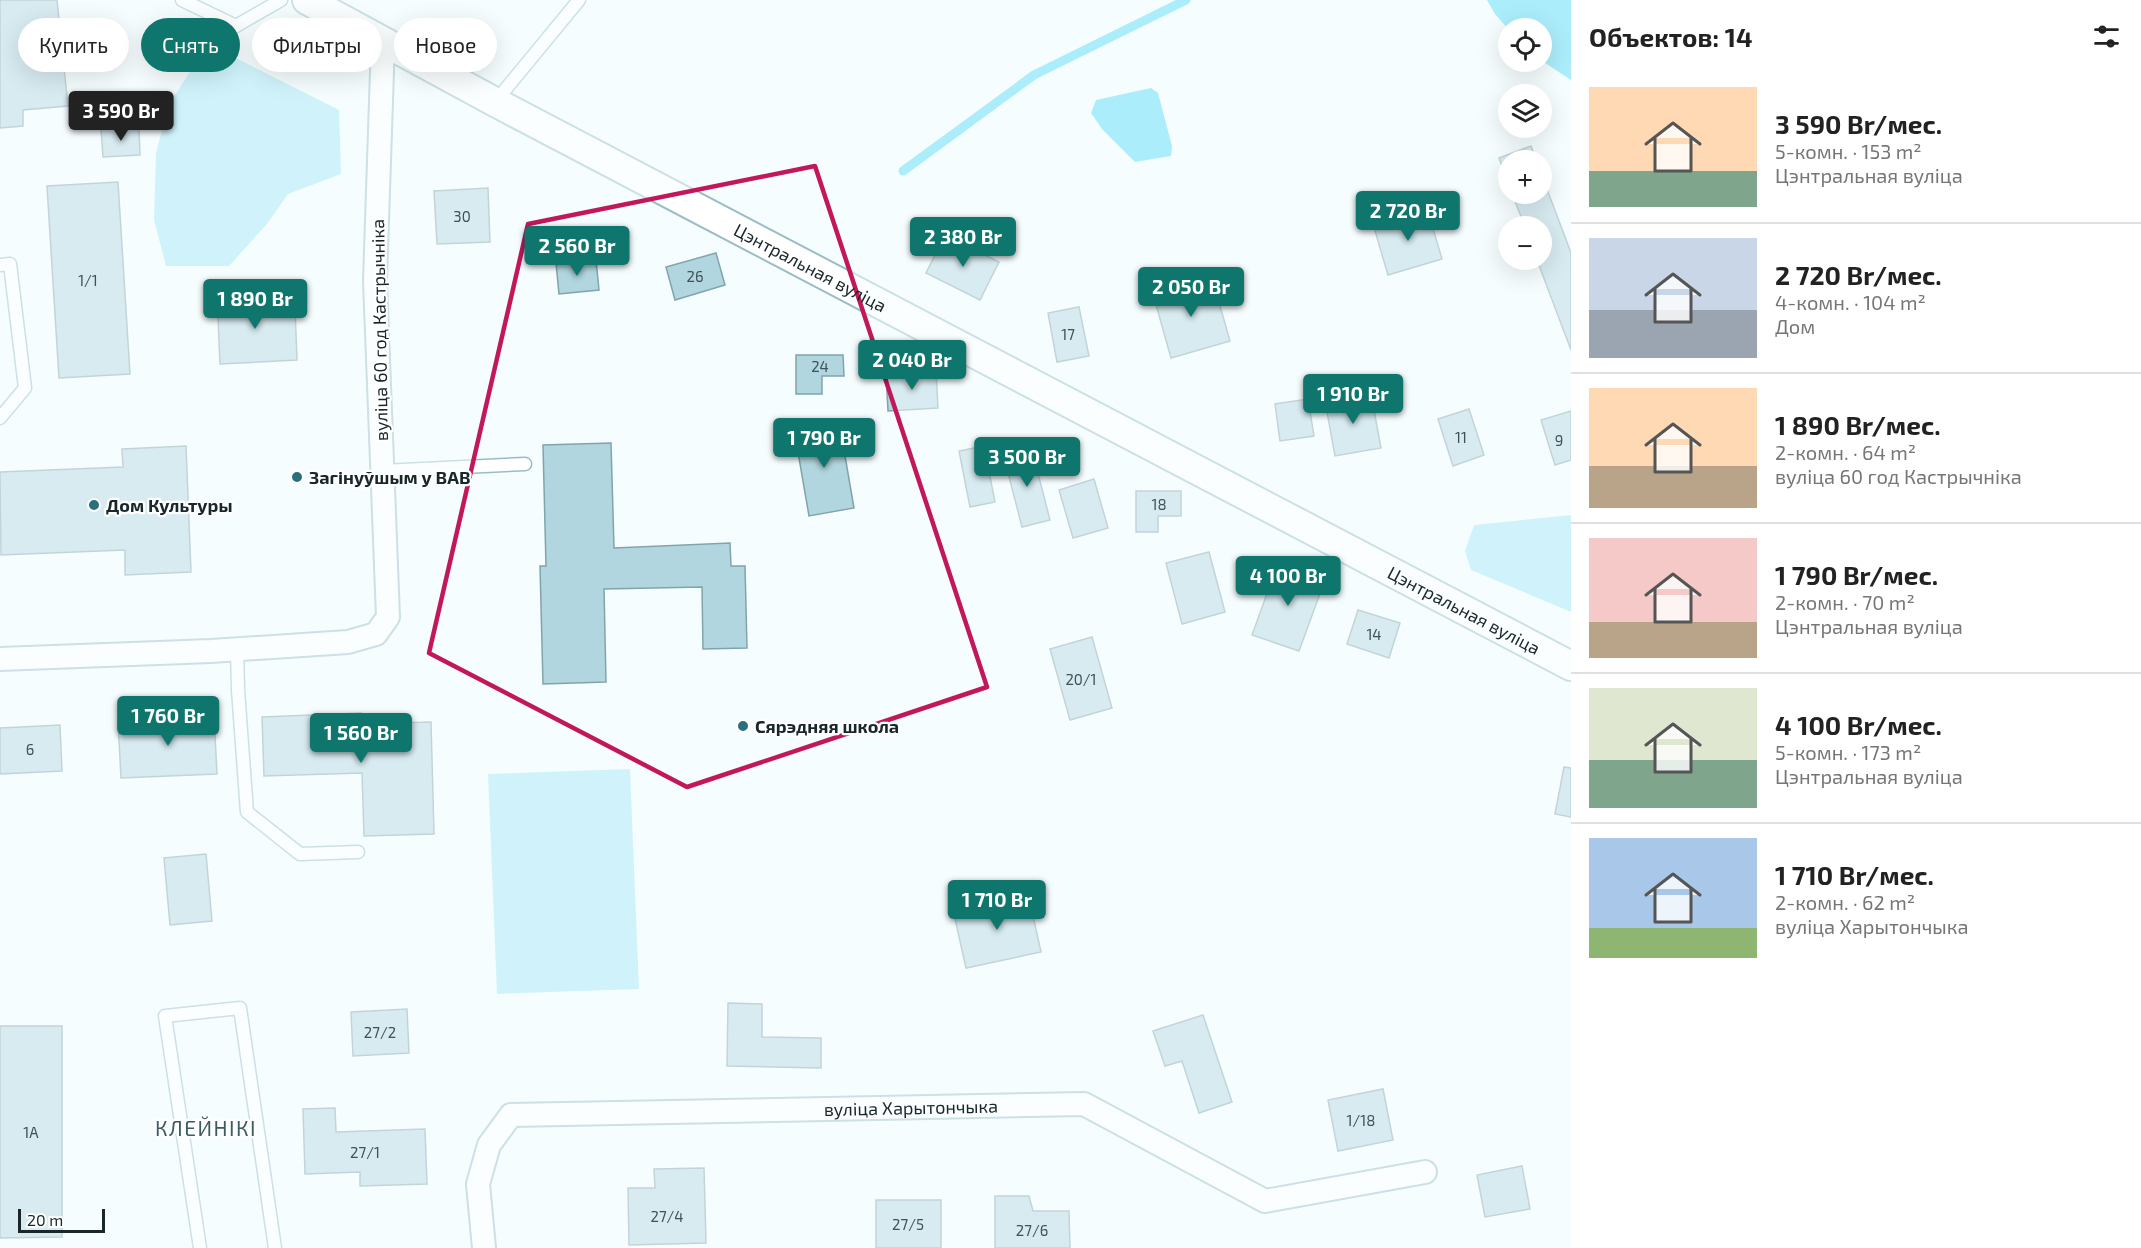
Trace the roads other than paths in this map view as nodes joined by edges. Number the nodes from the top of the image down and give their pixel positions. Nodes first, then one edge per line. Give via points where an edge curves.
1 (182, 0) edge
2 (281, 0) edge
3 (307, 0) edge
4 (579, 0) edge
5 (383, 41) junction
6 (495, 102) junction
7 (0, 265) edge
8 (0, 418) edge
9 (525, 464) dead end
10 (382, 471) junction
11 (237, 649) junction
12 (0, 659) edge
13 (1571, 666) edge
14 (358, 852) dead end
15 (1425, 1172) dead end
16 (200, 1248) edge
17 (275, 1248) edge
18 (484, 1248) edge

1 - 2 lane via 236,26
3 - 5 street, Цэнтральная вуліца
4 - 6 lane
5 - 6 street, Цэнтральная вуліца
5 - 10 street, вуліца 60 год Кастрычніка via 375,281
6 - 13 street, Цэнтральная вуліца
7 - 8 lane via 10,264 25,388
9 - 10 lane
10 - 11 street, вуліца 60 год Кастрычніка via 388,617 376,634 348,642
11 - 12 street, вуліца 60 год Кастрычніка
11 - 14 lane via 247,812 300,854
15 - 18 street, вуліца Харытончыка via 1265,1201 1084,1104 511,1115 489,1145 478,1184
16 - 17 lane via 165,1016 240,1008

